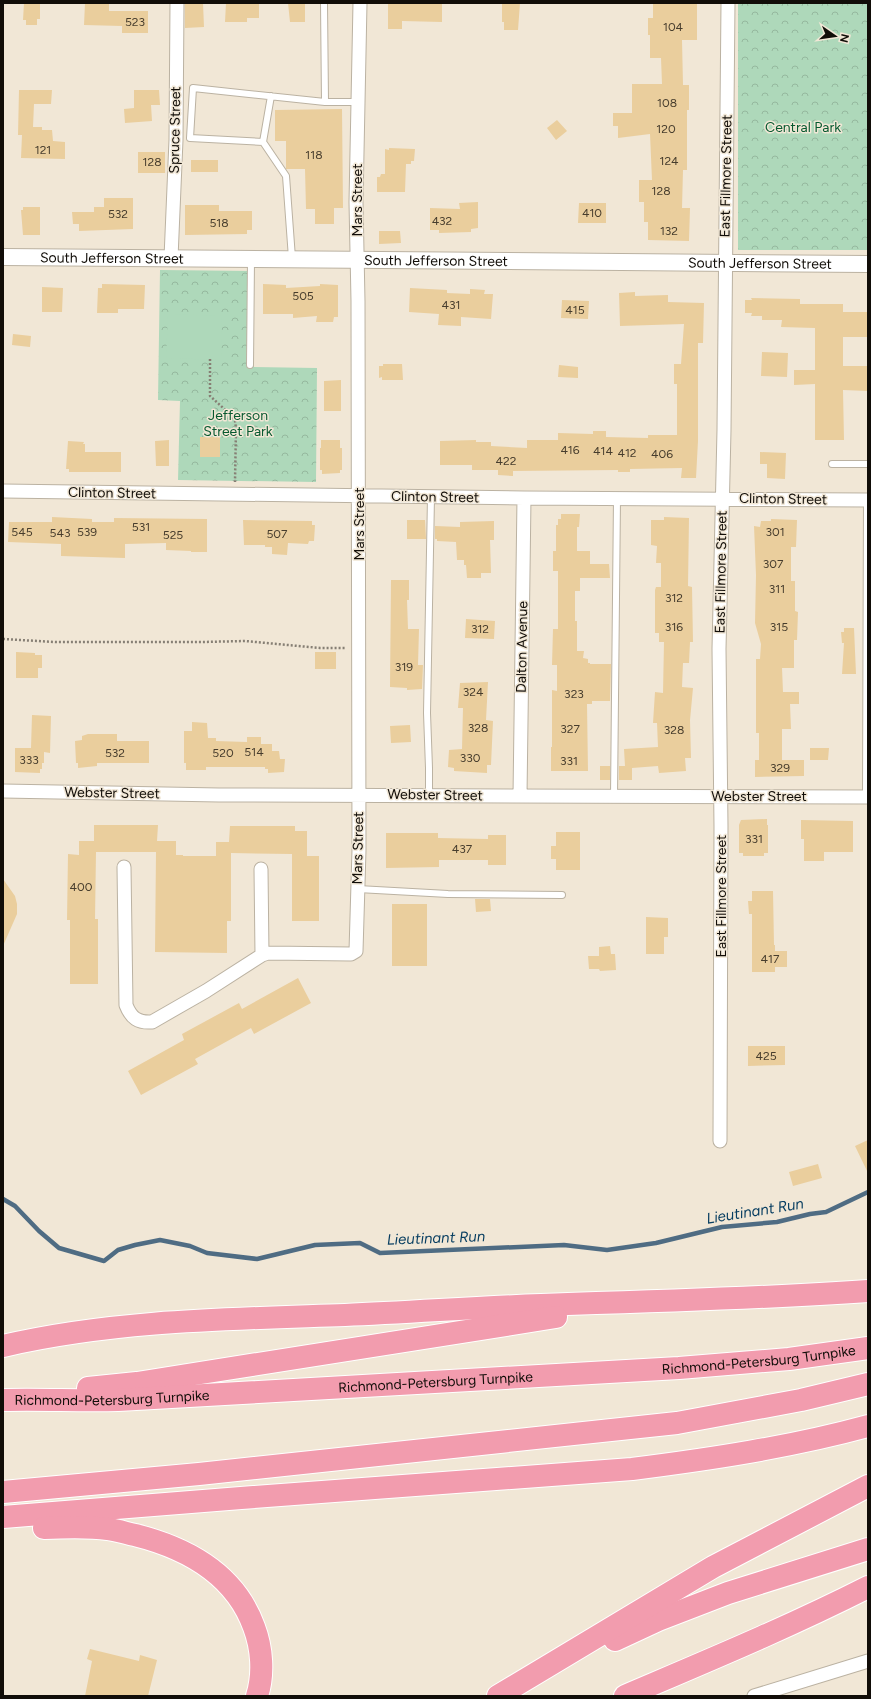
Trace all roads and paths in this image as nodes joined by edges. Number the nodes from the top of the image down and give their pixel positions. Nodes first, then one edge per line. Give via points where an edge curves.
1 (177, 3) edge
2 (324, 3) edge
3 (360, 3) edge
4 (728, 3) edge
5 (271, 96) junction
6 (325, 102) junction
7 (358, 102) junction
8 (263, 142) junction
9 (3, 257) edge
10 (171, 258) junction
11 (252, 259) junction
12 (292, 259) junction
13 (357, 260) junction
14 (725, 263) junction
15 (868, 264) edge
16 (210, 359) dead end
17 (250, 365) dead end
18 (832, 464) dead end
19 (868, 464) edge
20 (3, 491) edge
21 (235, 495) junction
22 (359, 496) junction
23 (431, 497) junction
24 (524, 498) junction
25 (616, 498) junction
26 (722, 499) junction
27 (868, 500) edge
28 (3, 639) edge
29 (358, 649) junction
30 (3, 791) edge
31 (359, 794) junction
32 (429, 795) junction
33 (520, 796) junction
34 (721, 796) junction
35 (867, 796) edge
36 (614, 797) junction
37 (124, 867) dead end
38 (260, 869) dead end
39 (358, 889) junction
40 (562, 895) dead end
41 (262, 955) junction
42 (720, 1141) dead end
43 (868, 1291) edge
44 (658, 1302) junction
45 (3, 1346) edge
46 (868, 1348) edge
47 (868, 1384) edge
48 (3, 1395) edge
49 (3, 1400) edge
50 (868, 1426) edge
51 (868, 1486) edge
52 (3, 1492) edge
53 (3, 1517) edge
54 (3, 1529) edge
55 (868, 1549) edge
56 (868, 1587) edge
57 (868, 1661) edge
58 (501, 1695) edge
59 (257, 1696) edge
60 (625, 1696) edge
61 (754, 1696) edge

1 - 10 street, Spruce Street via 176,140
2 - 6 lane
3 - 7 street, Mars Street
4 - 14 street, East Fillmore Street
5 - 6 lane
5 - 8 lane
5 - 8 lane via 193,88 190,138
6 - 7 lane
7 - 13 street, Mars Street
8 - 12 lane via 286,176
9 - 10 street, South Jefferson Street
10 - 11 street, South Jefferson Street
11 - 12 street, South Jefferson Street
11 - 17 lane
12 - 13 street, South Jefferson Street
13 - 14 street, South Jefferson Street
13 - 22 street, Mars Street
14 - 15 street, South Jefferson Street
14 - 26 street, East Fillmore Street
16 - 21 path via 210,396 231,415 236,428
18 - 19 lane
20 - 21 street, Clinton Street
21 - 22 street, Clinton Street
22 - 23 street, Clinton Street
22 - 29 street, Mars Street
23 - 24 street, Clinton Street
23 - 32 lane via 427,713
24 - 25 street, Clinton Street
24 - 33 street, Dalton Avenue
25 - 26 street, Clinton Street
25 - 36 lane
26 - 27 street, Clinton Street
26 - 34 street, East Fillmore Street via 719,649
27 - 35 lane
28 - 29 path via 54,642 245,641
29 - 31 street, Mars Street
30 - 31 street, Webster Street via 219,795
31 - 32 street, Webster Street
31 - 39 street, Mars Street
32 - 33 street, Webster Street
33 - 36 street, Webster Street
34 - 35 street, Webster Street
34 - 36 street, Webster Street
34 - 42 street, East Fillmore Street
37 - 41 street via 126,1005 135,1019 152,1022
38 - 41 street
39 - 40 lane via 448,894
39 - 41 street, Mars Street via 356,951 351,954
43 - 44 highway
44 - 45 highway via 207,1320 59,1334
44 - 48 highway via 137,1383
46 - 49 highway, Richmond-Petersburg Turnpike via 789,1359 679,1368 76,1402
47 - 52 highway via 801,1400 677,1423 199,1474
50 - 53 highway via 779,1446 632,1469
51 - 58 highway via 713,1567
54 - 59 highway via 83,1526 109,1529 148,1538 200,1561 228,1583 251,1618 260,1654 261,1671
55 - 58 highway via 728,1593 665,1617 566,1661
56 - 60 highway via 771,1634
57 - 61 street

